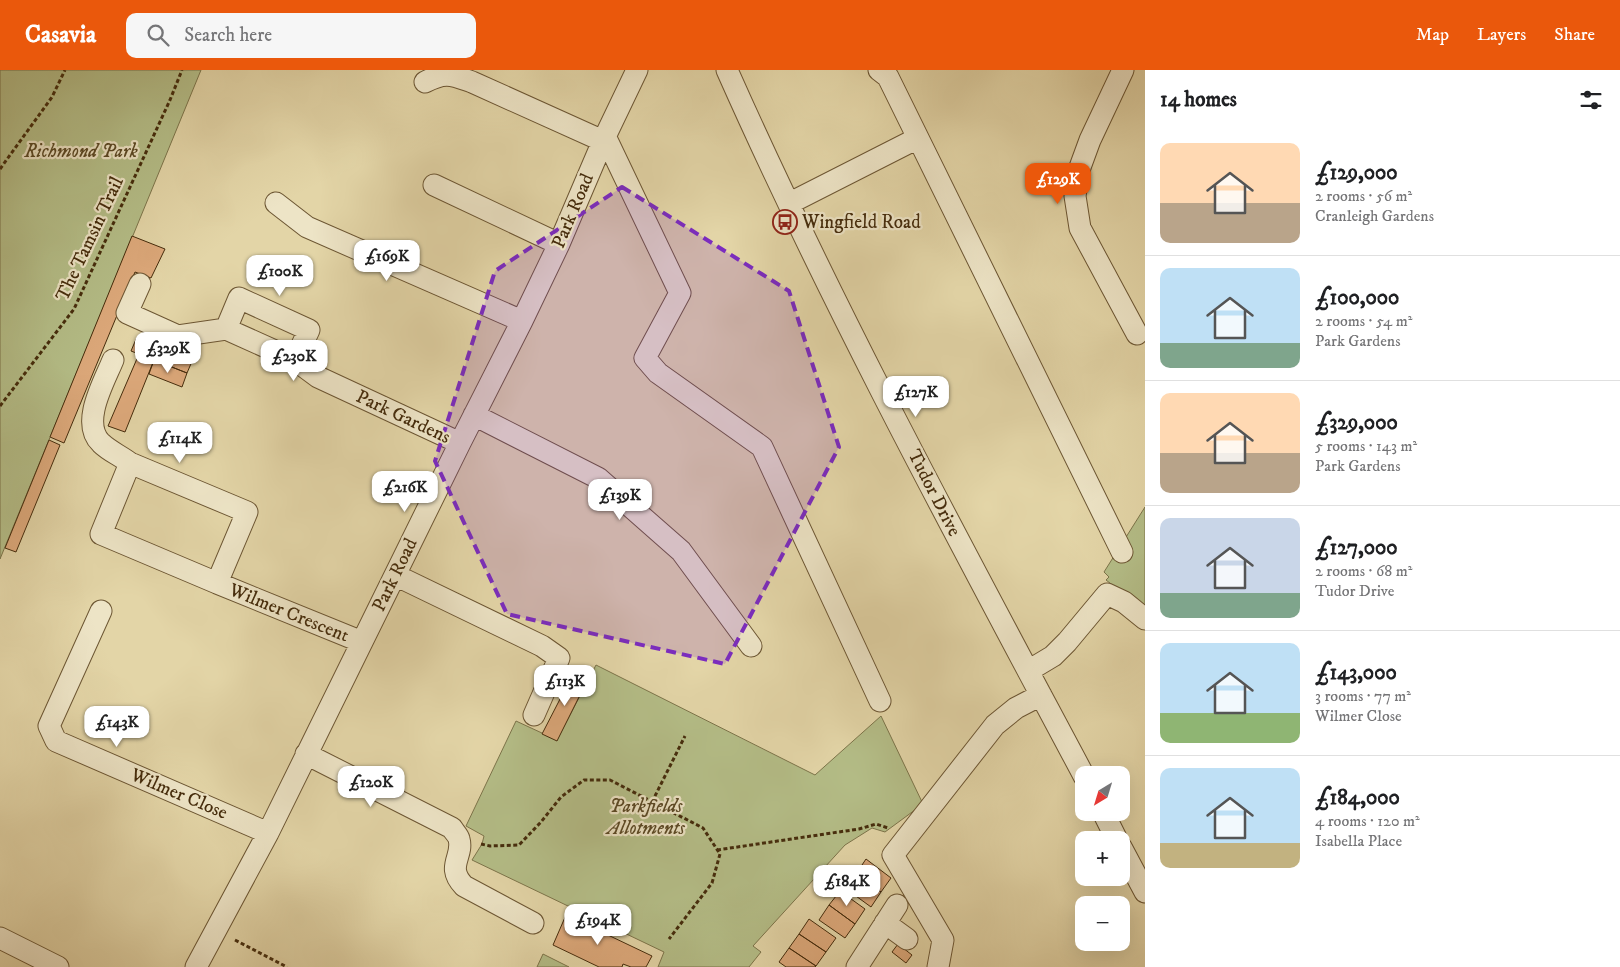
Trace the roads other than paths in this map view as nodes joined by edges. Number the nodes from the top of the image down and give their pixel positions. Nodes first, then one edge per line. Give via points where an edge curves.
1 (637, 70) edge
2 (728, 70) edge
3 (879, 70) edge
4 (1123, 70) edge
5 (426, 82) dead end
6 (604, 138) junction
7 (918, 138) junction
8 (434, 185) dead end
9 (276, 203) dead end
10 (790, 203) junction
11 (559, 244) junction
12 (140, 284) dead end
13 (522, 321) junction
14 (1138, 325) edge
15 (226, 329) junction
16 (113, 360) dead end
17 (295, 360) junction
18 (474, 416) junction
19 (460, 443) junction
20 (130, 462) junction
21 (1122, 552) dead end
22 (395, 576) junction
23 (217, 583) junction
24 (101, 611) dead end
25 (1145, 619) edge
26 (362, 642) junction
27 (751, 646) dead end
28 (1028, 671) junction
29 (1041, 695) junction
30 (880, 701) dead end
31 (534, 715) dead end
32 (306, 754) junction
33 (1079, 766) edge
34 (268, 833) junction
35 (1130, 864) edge
36 (1145, 892) edge
37 (897, 905) dead end
38 (533, 923) dead end
39 (885, 923) junction
40 (0, 938) edge
41 (907, 939) dead end
42 (58, 967) edge
43 (196, 967) edge
44 (857, 967) edge
45 (938, 967) edge

1 - 6 street, Park Road
2 - 10 street, Tudor Drive
3 - 7 street via 888,77
4 - 14 street via 1090,140 1079,170 1075,196 1080,228
5 - 6 street via 441,75 457,76
6 - 11 street, Park Road
6 - 30 street via 680,293 645,358 658,373 762,447
7 - 10 street
7 - 21 street
8 - 11 street
9 - 13 street via 307,227
10 - 28 street, Tudor Drive via 865,360
11 - 13 street, Park Road
12 - 15 street via 127,313 178,336
13 - 18 street, Park Road
15 - 17 street, Park Gardens
15 - 17 street via 239,298 309,330
16 - 20 street via 95,407 94,433 101,443
17 - 19 street, Park Gardens via 318,377
18 - 19 street, Park Road
18 - 27 street via 598,478 681,551
19 - 22 street, Park Road
20 - 23 street, Wilmer Crescent via 101,534
20 - 23 street, Wilmer Crescent via 247,512
22 - 26 street, Park Road
22 - 31 street via 542,646 558,658
23 - 26 street, Wilmer Crescent
24 - 34 street, Wilmer Close via 49,726 56,741
25 - 28 street via 1124,602 1107,594 1053,656
26 - 32 street, Park Road
28 - 29 street, Tudor Drive
29 - 33 street, Tudor Drive
29 - 45 street via 994,725 893,855 943,940
32 - 34 street, Park Road
32 - 38 street via 455,833 460,851 455,863 459,881
34 - 43 street, Park Road
35 - 36 street
37 - 39 street
39 - 41 street
39 - 44 street
40 - 42 street

